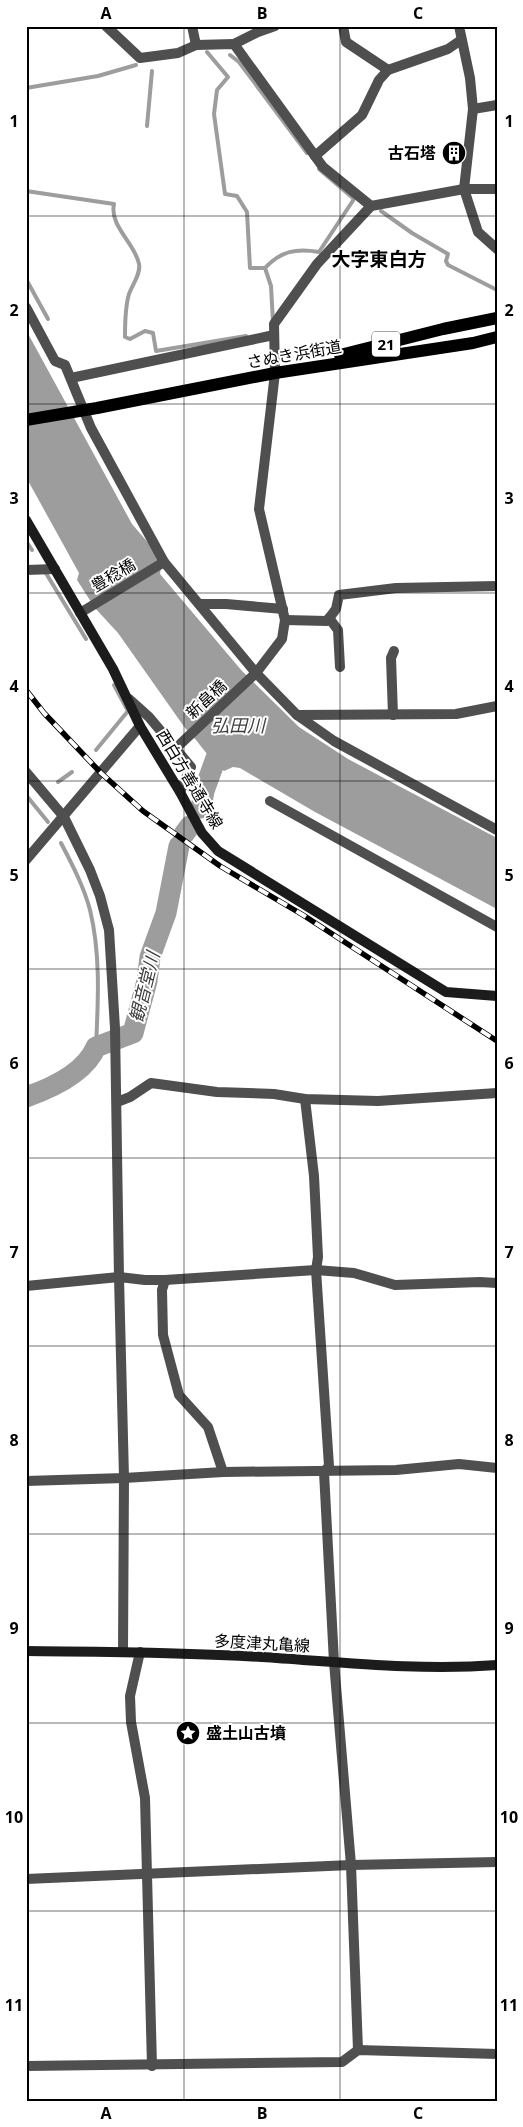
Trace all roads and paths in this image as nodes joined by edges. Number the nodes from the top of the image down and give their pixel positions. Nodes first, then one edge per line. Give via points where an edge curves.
1 (106, 26) edge
2 (192, 26) edge
3 (275, 26) edge
4 (343, 26) edge
5 (459, 26) edge
6 (461, 40) junction
7 (234, 44) junction
8 (196, 45) junction
9 (388, 70) junction
10 (497, 104) edge
11 (473, 109) junction
12 (315, 156) junction
13 (464, 189) junction
14 (497, 189) edge
15 (371, 206) junction
16 (497, 249) edge
17 (26, 307) edge
18 (497, 318) edge
19 (274, 335) junction
20 (497, 337) edge
21 (275, 373) junction
22 (71, 378) junction
23 (26, 420) edge
24 (26, 520) edge
25 (160, 564) junction
26 (47, 569) junction
27 (26, 570) edge
28 (497, 586) edge
29 (200, 604) junction
30 (282, 609) junction
31 (82, 611) junction
32 (329, 618) junction
33 (285, 620) junction
34 (394, 651) dead end
35 (340, 667) dead end
36 (256, 673) junction
37 (129, 699) junction
38 (497, 706) edge
39 (393, 715) junction
40 (297, 716) junction
41 (140, 726) junction
42 (176, 748) junction
43 (26, 772) edge
44 (180, 792) junction
45 (270, 801) dead end
46 (64, 817) junction
47 (497, 830) edge
48 (26, 860) edge
49 (497, 927) edge
50 (497, 996) edge
51 (497, 1093) edge
52 (305, 1099) junction
53 (117, 1102) junction
54 (316, 1270) junction
55 (119, 1277) junction
56 (165, 1280) junction
57 (497, 1283) edge
58 (26, 1286) edge
59 (497, 1468) edge
60 (223, 1472) junction
61 (324, 1472) junction
62 (124, 1478) junction
63 (26, 1481) edge
64 (26, 1651) edge
65 (123, 1652) junction
66 (140, 1652) junction
67 (334, 1662) junction
68 (497, 1665) edge
69 (497, 1862) edge
70 (351, 1865) junction
71 (148, 1875) junction
72 (26, 1879) edge
73 (358, 2050) junction
74 (497, 2054) edge
75 (26, 2066) edge
76 (152, 2066) junction

1 - 8 street via 140,58 178,53
2 - 8 street
3 - 7 street
4 - 9 street via 346,42
5 - 6 street
6 - 9 street via 448,49
6 - 11 street
7 - 8 street
7 - 12 street
9 - 12 street via 378,80 362,115
10 - 11 street
11 - 13 street
12 - 15 street via 323,167
13 - 14 street
13 - 15 street
13 - 16 street via 478,232
15 - 19 street via 317,264 274,324
17 - 22 street via 55,361 65,365
18 - 21 main road, 21
19 - 21 street
19 - 22 street
20 - 21 main road, さぬき浜街道 / 21
21 - 23 main road, さぬき浜街道 / 21
21 - 30 street via 259,509
22 - 25 street via 91,428
24 - 26 main road, 西白方善通寺線
25 - 29 street
25 - 31 street, 豊稔橋
26 - 27 street
26 - 31 main road, 西白方善通寺線
28 - 32 street via 396,588 339,595 336,610
29 - 30 street
29 - 36 street
30 - 33 street
31 - 37 main road, 西白方善通寺線
32 - 33 street via 327,621
32 - 35 street via 338,630
33 - 36 street, 新畠橋 via 282,638
34 - 39 street via 390,658
36 - 40 street
36 - 42 street, 新畠橋
37 - 41 main road, 西白方善通寺線
37 - 42 street
38 - 39 street via 456,714
39 - 40 street
40 - 47 street via 334,741
41 - 44 main road, 西白方善通寺線
41 - 46 street
42 - 44 street via 191,767
43 - 46 street
44 - 50 main road, 西白方善通寺線 via 202,833 218,851 446,992
45 - 49 street
46 - 48 street
46 - 53 street via 90,870 108,930
51 - 52 street via 378,1102
52 - 53 street via 151,1083 130,1098
52 - 54 street via 314,1176
53 - 55 street
54 - 56 street
54 - 57 street via 354,1273 395,1285
54 - 61 street via 329,1466
55 - 56 street
55 - 58 street
55 - 62 street
56 - 60 street via 162,1290 163,1335 179,1395 208,1427
59 - 61 street via 459,1464
60 - 61 street
60 - 62 street
61 - 67 street
62 - 63 street
62 - 65 street
64 - 65 main road, 多度津丸亀線
65 - 66 main road, 多度津丸亀線
66 - 67 main road, 多度津丸亀線
66 - 71 street via 130,1705 145,1798
67 - 68 main road, 多度津丸亀線 via 462,1668
67 - 70 street
69 - 70 street
70 - 71 street
70 - 73 street
71 - 72 street
71 - 76 street
73 - 74 street
73 - 76 street via 342,2062
75 - 76 street

